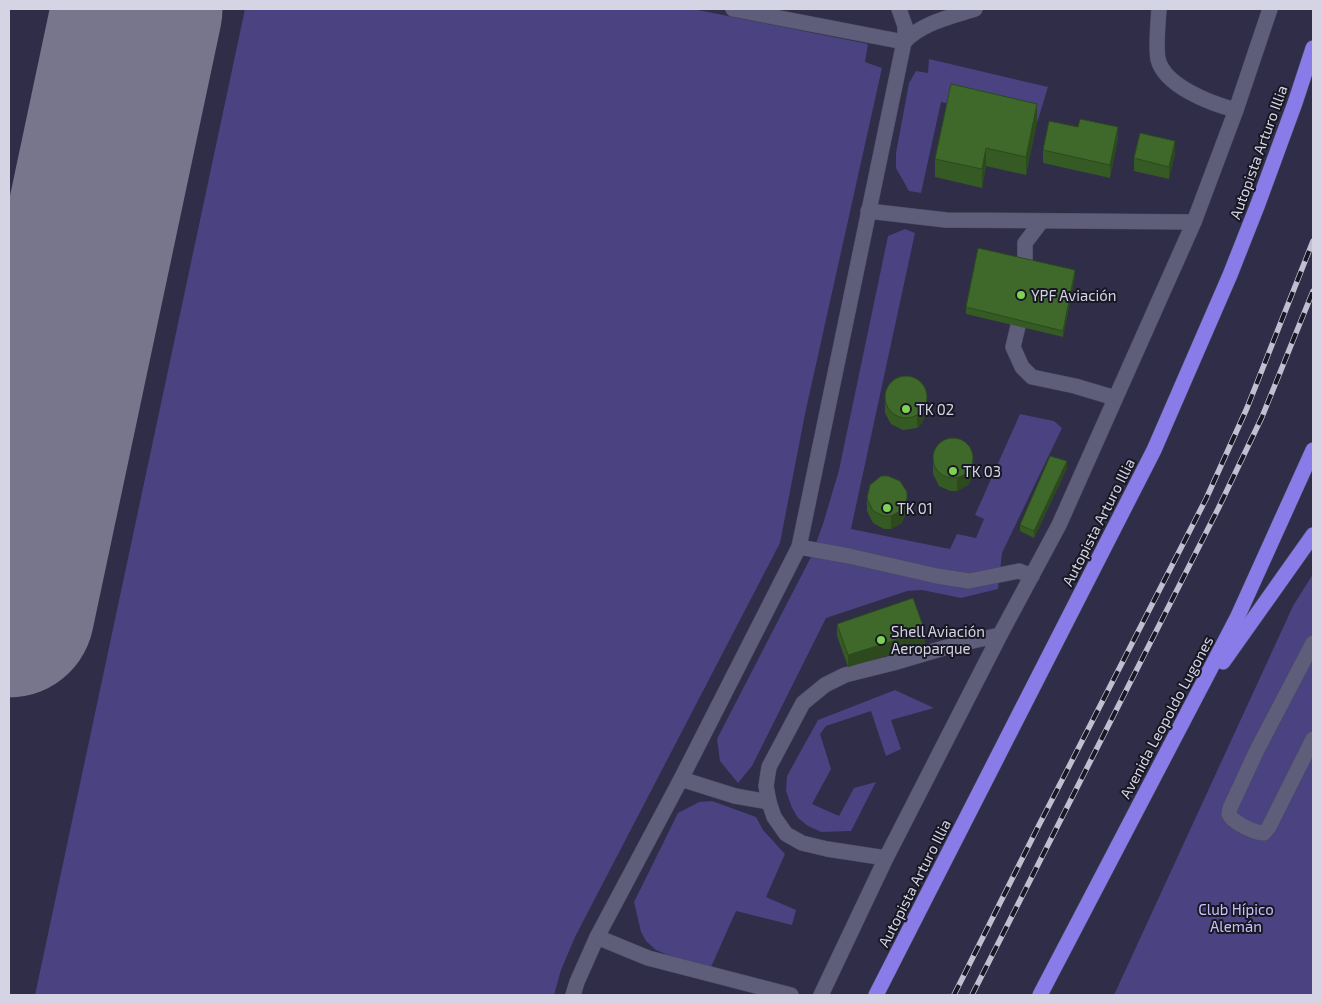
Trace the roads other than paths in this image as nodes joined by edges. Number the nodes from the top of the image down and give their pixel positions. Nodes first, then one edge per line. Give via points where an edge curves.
1 (733, 9) edge
2 (797, 9) edge
3 (899, 9) edge
4 (975, 9) edge
5 (1159, 9) edge
6 (1270, 9) edge
7 (807, 23) junction
8 (904, 41) junction
9 (1313, 48) edge
10 (1236, 110) junction
11 (868, 211) junction
12 (1041, 222) junction
13 (1194, 222) junction
14 (1025, 265) edge
15 (1018, 326) edge
16 (1114, 398) junction
17 (1313, 450) edge
18 (1313, 535) edge
19 (799, 547) junction
20 (1032, 576) junction
21 (1000, 635) junction
22 (1313, 643) edge
23 (1188, 710) junction
24 (1313, 739) edge
25 (681, 779) junction
26 (769, 802) junction
27 (886, 858) junction
28 (597, 937) junction
29 (573, 995) edge
30 (791, 995) edge
31 (821, 995) edge
32 (876, 995) edge
33 (1040, 995) edge

1 - 7 lane
2 - 7 lane
3 - 8 lane via 905,26
4 - 8 lane via 926,26
5 - 10 lane via 1158,59 1164,72 1175,84 1220,106
6 - 10 lane
7 - 8 lane
8 - 11 lane
9 - 32 highway, Autopista Arturo Illia via 1230,275 1154,450
10 - 13 lane
11 - 12 lane via 946,220
11 - 19 lane
12 - 13 lane
12 - 14 lane via 1025,243
13 - 16 lane
15 - 16 lane via 1013,347 1022,368 1032,377
16 - 20 lane via 1059,525
17 - 23 highway, Avenida Leopoldo Lugones via 1237,618
18 - 23 highway
19 - 20 lane via 969,581 1019,571
19 - 25 lane
20 - 21 lane
21 - 26 lane via 845,676 825,685 803,703 769,767 766,786
21 - 27 lane
22 - 24 lane via 1231,806 1229,814 1232,819 1258,834 1264,833
23 - 33 highway, Avenida Leopoldo Lugones
25 - 26 lane via 735,796
25 - 28 lane
26 - 27 lane via 774,817 786,834 802,843
27 - 31 lane
28 - 29 lane
28 - 30 lane via 648,958

